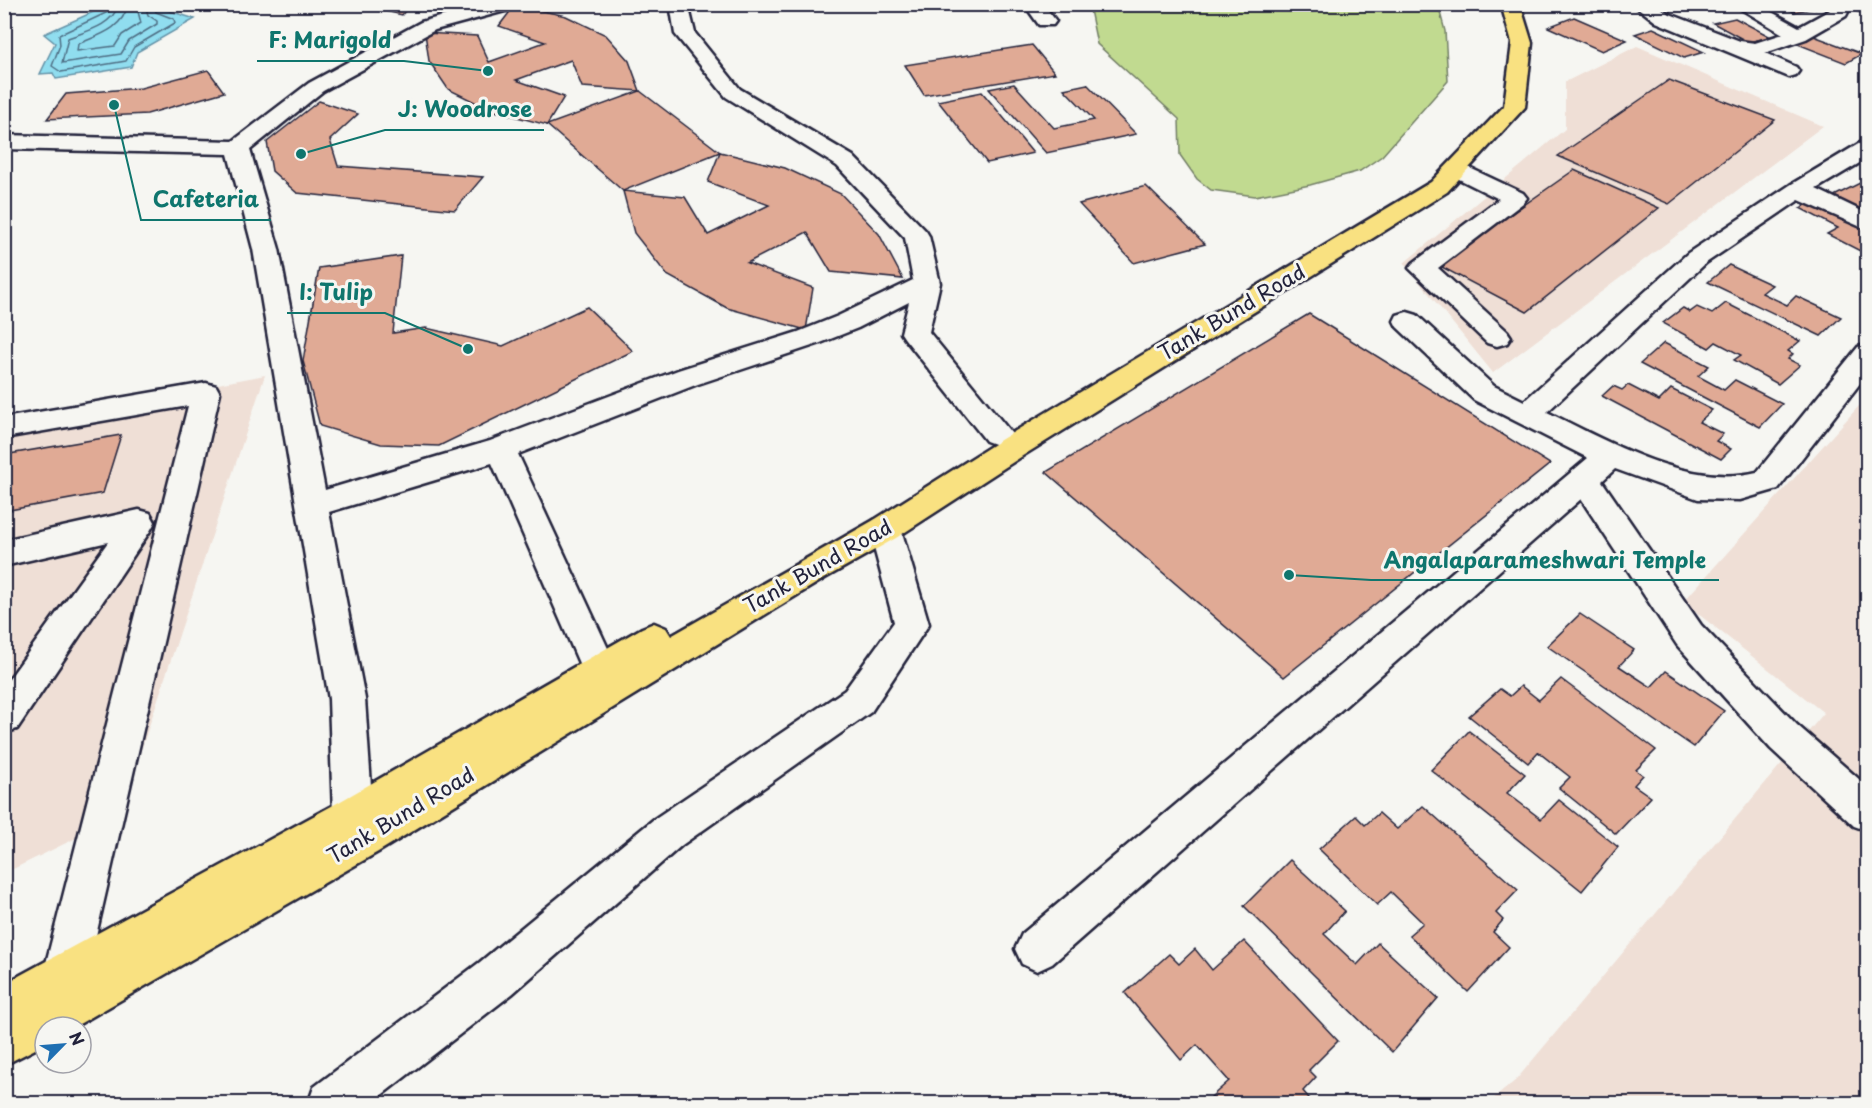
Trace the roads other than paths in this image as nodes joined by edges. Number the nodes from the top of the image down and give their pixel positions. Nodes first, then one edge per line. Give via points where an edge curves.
1 (508, 4) edge
2 (679, 4) edge
3 (1033, 4) edge
4 (1495, 4) edge
5 (1510, 4) edge
6 (1642, 4) edge
7 (1742, 4) edge
8 (1835, 4) edge
9 (1046, 21) dead end
10 (1799, 35) junction
11 (1737, 47) junction
12 (1789, 70) dead end
13 (4, 142) edge
14 (238, 148) junction
15 (1868, 148) edge
16 (1457, 169) junction
17 (1798, 190) junction
18 (1868, 223) edge
19 (927, 283) junction
20 (1407, 321) dead end
21 (1497, 337) dead end
22 (1868, 353) edge
23 (1526, 415) junction
24 (4, 428) edge
25 (997, 434) junction
26 (501, 450) junction
27 (1597, 467) junction
28 (311, 506) junction
29 (885, 529) junction
30 (4, 553) edge
31 (600, 670) junction
32 (4, 717) edge
33 (1868, 813) edge
34 (353, 815) junction
35 (1037, 949) dead end
36 (65, 975) junction
37 (5, 1017) edge
38 (331, 1104) edge

1 - 14 street via 428,26 316,87
2 - 19 street via 685,34 733,93 845,161 917,236
3 - 9 street
4 - 25 main road, Tank Bund Road via 1506,41 1497,103 1422,180
5 - 16 main road, Tank Bund Road via 1522,44 1514,107
6 - 11 street via 1663,18
7 - 10 street
8 - 10 street via 1839,12
10 - 11 street via 1756,49
11 - 12 street
13 - 14 street
14 - 28 street via 266,249
15 - 17 street
16 - 21 street via 1515,198 1422,268
16 - 29 main road, Tank Bund Road via 1439,187
17 - 18 street
17 - 23 street via 1697,258
19 - 25 street via 915,333
19 - 26 street via 818,334 688,377
20 - 23 street via 1484,393
22 - 27 street via 1767,481 1740,488 1698,487
23 - 27 street
24 - 36 street via 206,393
25 - 31 main road, Tank Bund Road via 869,515
26 - 28 street
26 - 31 street
27 - 33 street via 1689,635 1784,737
27 - 35 street
28 - 34 street via 347,699
29 - 37 main road, Tank Bund Road via 364,838
29 - 38 street via 912,624 858,701 668,832 496,978
30 - 32 street via 139,522
31 - 34 main road, Tank Bund Road
34 - 36 main road, Tank Bund Road
36 - 37 main road, Tank Bund Road

